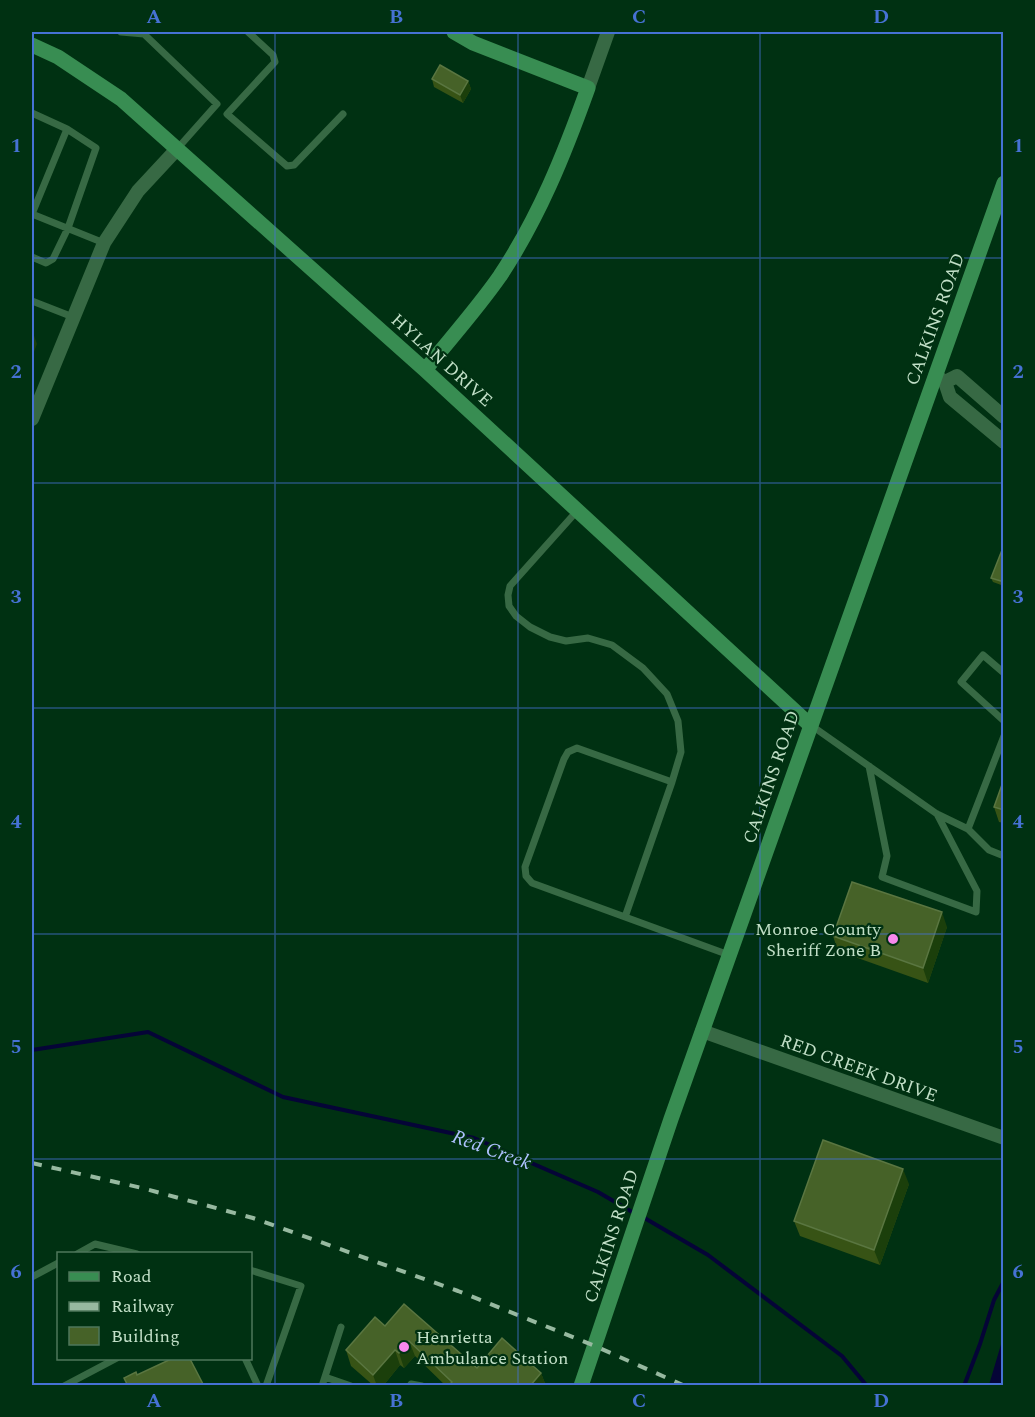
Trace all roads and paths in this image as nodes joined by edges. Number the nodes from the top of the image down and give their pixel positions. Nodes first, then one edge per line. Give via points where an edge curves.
1 (121, 32) edge
2 (248, 32) edge
3 (454, 32) edge
4 (608, 32) edge
5 (145, 33) edge
6 (32, 45) edge
7 (588, 88) junction
8 (217, 104) junction
9 (32, 113) edge
10 (227, 114) junction
11 (343, 114) dead end
12 (67, 129) junction
13 (177, 149) junction
14 (1004, 183) edge
15 (32, 214) edge
16 (68, 228) junction
17 (104, 243) junction
18 (32, 256) edge
19 (32, 301) edge
20 (73, 317) junction
21 (424, 370) junction
22 (941, 379) junction
23 (1004, 417) edge
24 (32, 419) edge
25 (1004, 442) edge
26 (578, 511) junction
27 (1004, 673) edge
28 (1004, 721) edge
29 (810, 725) junction
30 (1004, 736) edge
31 (1001, 747) edge
32 (869, 766) junction
33 (672, 782) junction
34 (937, 814) junction
35 (968, 829) junction
36 (1004, 856) edge
37 (625, 917) junction
38 (729, 955) junction
39 (702, 1031) junction
40 (1004, 1138) edge
41 (81, 1252) edge
42 (129, 1252) edge
43 (57, 1264) edge
44 (252, 1271) edge
45 (32, 1277) edge
46 (341, 1327) dead end
47 (115, 1360) edge
48 (245, 1360) edge
49 (324, 1377) junction
50 (64, 1386) edge
51 (258, 1386) edge
52 (266, 1386) edge
53 (322, 1386) edge
54 (351, 1386) edge
55 (410, 1386) edge
56 (422, 1386) edge
57 (581, 1386) edge

1 - 5 lane
2 - 10 lane via 273,55 274,62
3 - 7 main road
4 - 7 street
5 - 8 lane
6 - 13 main road, HYLAN DRIVE via 58,57 121,99
7 - 21 main road via 557,172 528,231 484,297
8 - 10 lane
8 - 13 lane
9 - 12 lane
10 - 11 lane via 287,166 294,165
12 - 15 lane
12 - 16 lane via 96,148
13 - 17 street via 138,191
13 - 21 main road, HYLAN DRIVE
14 - 22 main road, CALKINS ROAD
15 - 16 lane
16 - 17 lane
16 - 18 lane via 53,260 46,263
17 - 20 street
19 - 20 lane
20 - 24 street
21 - 26 main road, HYLAN DRIVE
22 - 23 street via 957,376
22 - 25 street via 950,397
22 - 29 main road, CALKINS ROAD
26 - 29 main road, HYLAN DRIVE
26 - 33 lane via 510,586 509,606 530,627 550,638 588,638 612,645 643,668 668,694 678,721 681,752
27 - 28 lane via 983,655 961,682
29 - 32 lane
29 - 38 main road, CALKINS ROAD
30 - 31 lane
31 - 35 lane
32 - 34 lane
32 - 34 lane via 888,856 882,877 976,912 977,891
33 - 37 lane
33 - 37 lane via 578,748 568,752 525,867 532,883
34 - 35 lane
35 - 36 lane via 989,850
37 - 38 lane
38 - 39 main road, CALKINS ROAD
39 - 40 street, RED CREEK DRIVE
39 - 57 main road, CALKINS ROAD
41 - 42 lane via 95,1244
43 - 45 lane
44 - 52 lane via 301,1286
46 - 49 lane
47 - 50 lane
48 - 51 lane
49 - 53 lane
49 - 54 lane
55 - 56 lane

